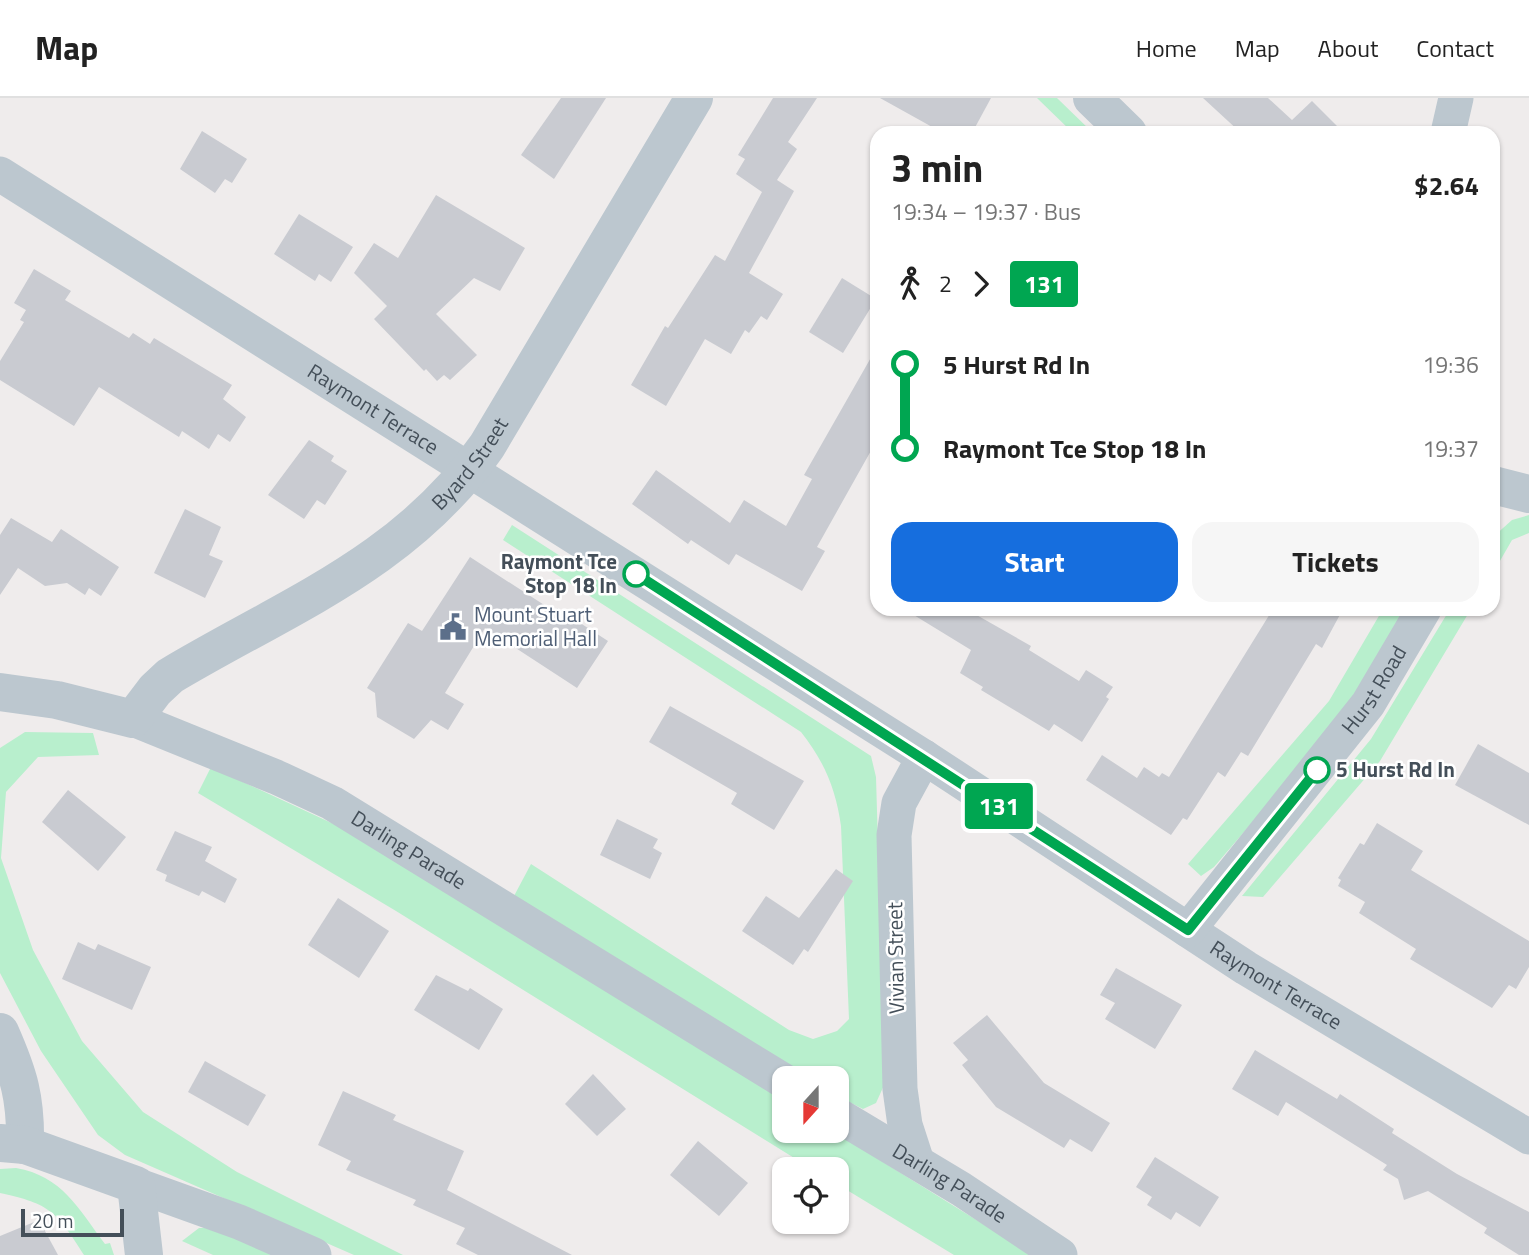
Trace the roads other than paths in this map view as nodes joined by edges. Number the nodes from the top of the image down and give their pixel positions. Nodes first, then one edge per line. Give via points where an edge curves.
1 (694, 98) edge
2 (1092, 98) edge
3 (1455, 98) edge
4 (1121, 126) edge
5 (1449, 126) edge
6 (0, 174) edge
7 (469, 472) junction
8 (1500, 488) edge
9 (1529, 494) edge
10 (1420, 616) edge
11 (0, 692) edge
12 (133, 719) junction
13 (924, 757) junction
14 (1188, 930) junction
15 (0, 1032) edge
16 (772, 1074) edge
17 (849, 1122) edge
18 (1529, 1137) edge
19 (13, 1144) edge
20 (917, 1162) junction
21 (136, 1185) junction
22 (145, 1255) edge
23 (314, 1255) edge
24 (1060, 1255) edge

1 - 7 street, Byard Street
2 - 4 street
3 - 5 street
6 - 7 street, Raymont Terrace
7 - 12 street, Byard Street via 381,555 300,606 170,676
7 - 13 street, Raymont Terrace
8 - 9 street
10 - 14 street, Hurst Road via 1368,705
11 - 12 street, Darling Parade via 57,700
12 - 16 street, Darling Parade via 332,803
13 - 14 street, Raymont Terrace
13 - 20 street, Vivian Street via 899,803 894,835 900,1089
14 - 18 street, Raymont Terrace
15 - 19 street via 26,1104
17 - 20 street, Darling Parade
19 - 21 street
20 - 24 street, Darling Parade
21 - 22 street
21 - 23 street

